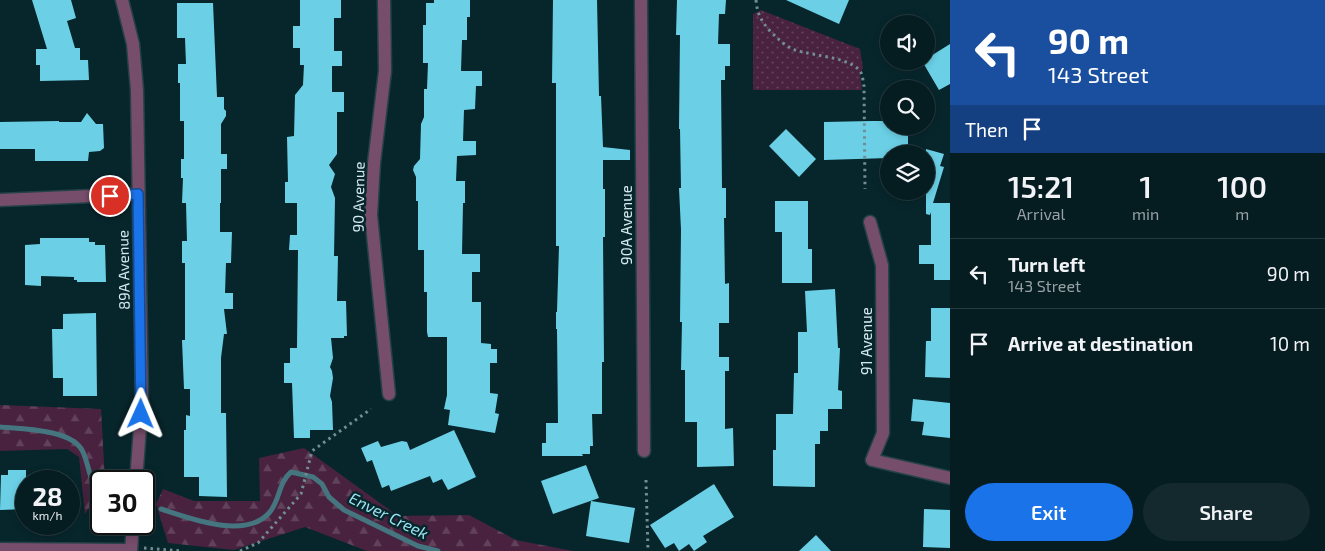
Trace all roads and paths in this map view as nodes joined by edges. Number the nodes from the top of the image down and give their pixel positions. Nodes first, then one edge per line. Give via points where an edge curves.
1 (122, 0) edge
2 (384, 0) edge
3 (641, 0) edge
4 (756, 0) edge
5 (865, 189) dead end
6 (138, 194) junction
7 (0, 200) edge
8 (870, 222) dead end
9 (390, 394) dead end
10 (371, 409) dead end
11 (644, 450) dead end
12 (137, 470) edge
13 (950, 478) edge
14 (646, 480) dead end
15 (132, 535) edge
16 (0, 549) edge
17 (131, 550) edge
18 (183, 551) edge
19 (240, 551) edge
20 (648, 551) edge

1 - 6 street, 89A Avenue via 136,65
2 - 9 street, 90 Avenue via 385,71 371,215
3 - 11 street, 90A Avenue
4 - 5 path via 758,14 764,24 786,46 845,61 862,74
6 - 7 street
6 - 12 street, 89A Avenue via 142,401
8 - 13 street, 91 Avenue via 882,265 883,433 872,460
10 - 19 path via 316,447 310,455 301,494 258,544
14 - 20 path
15 - 17 street
16 - 17 street
17 - 18 path via 147,547

